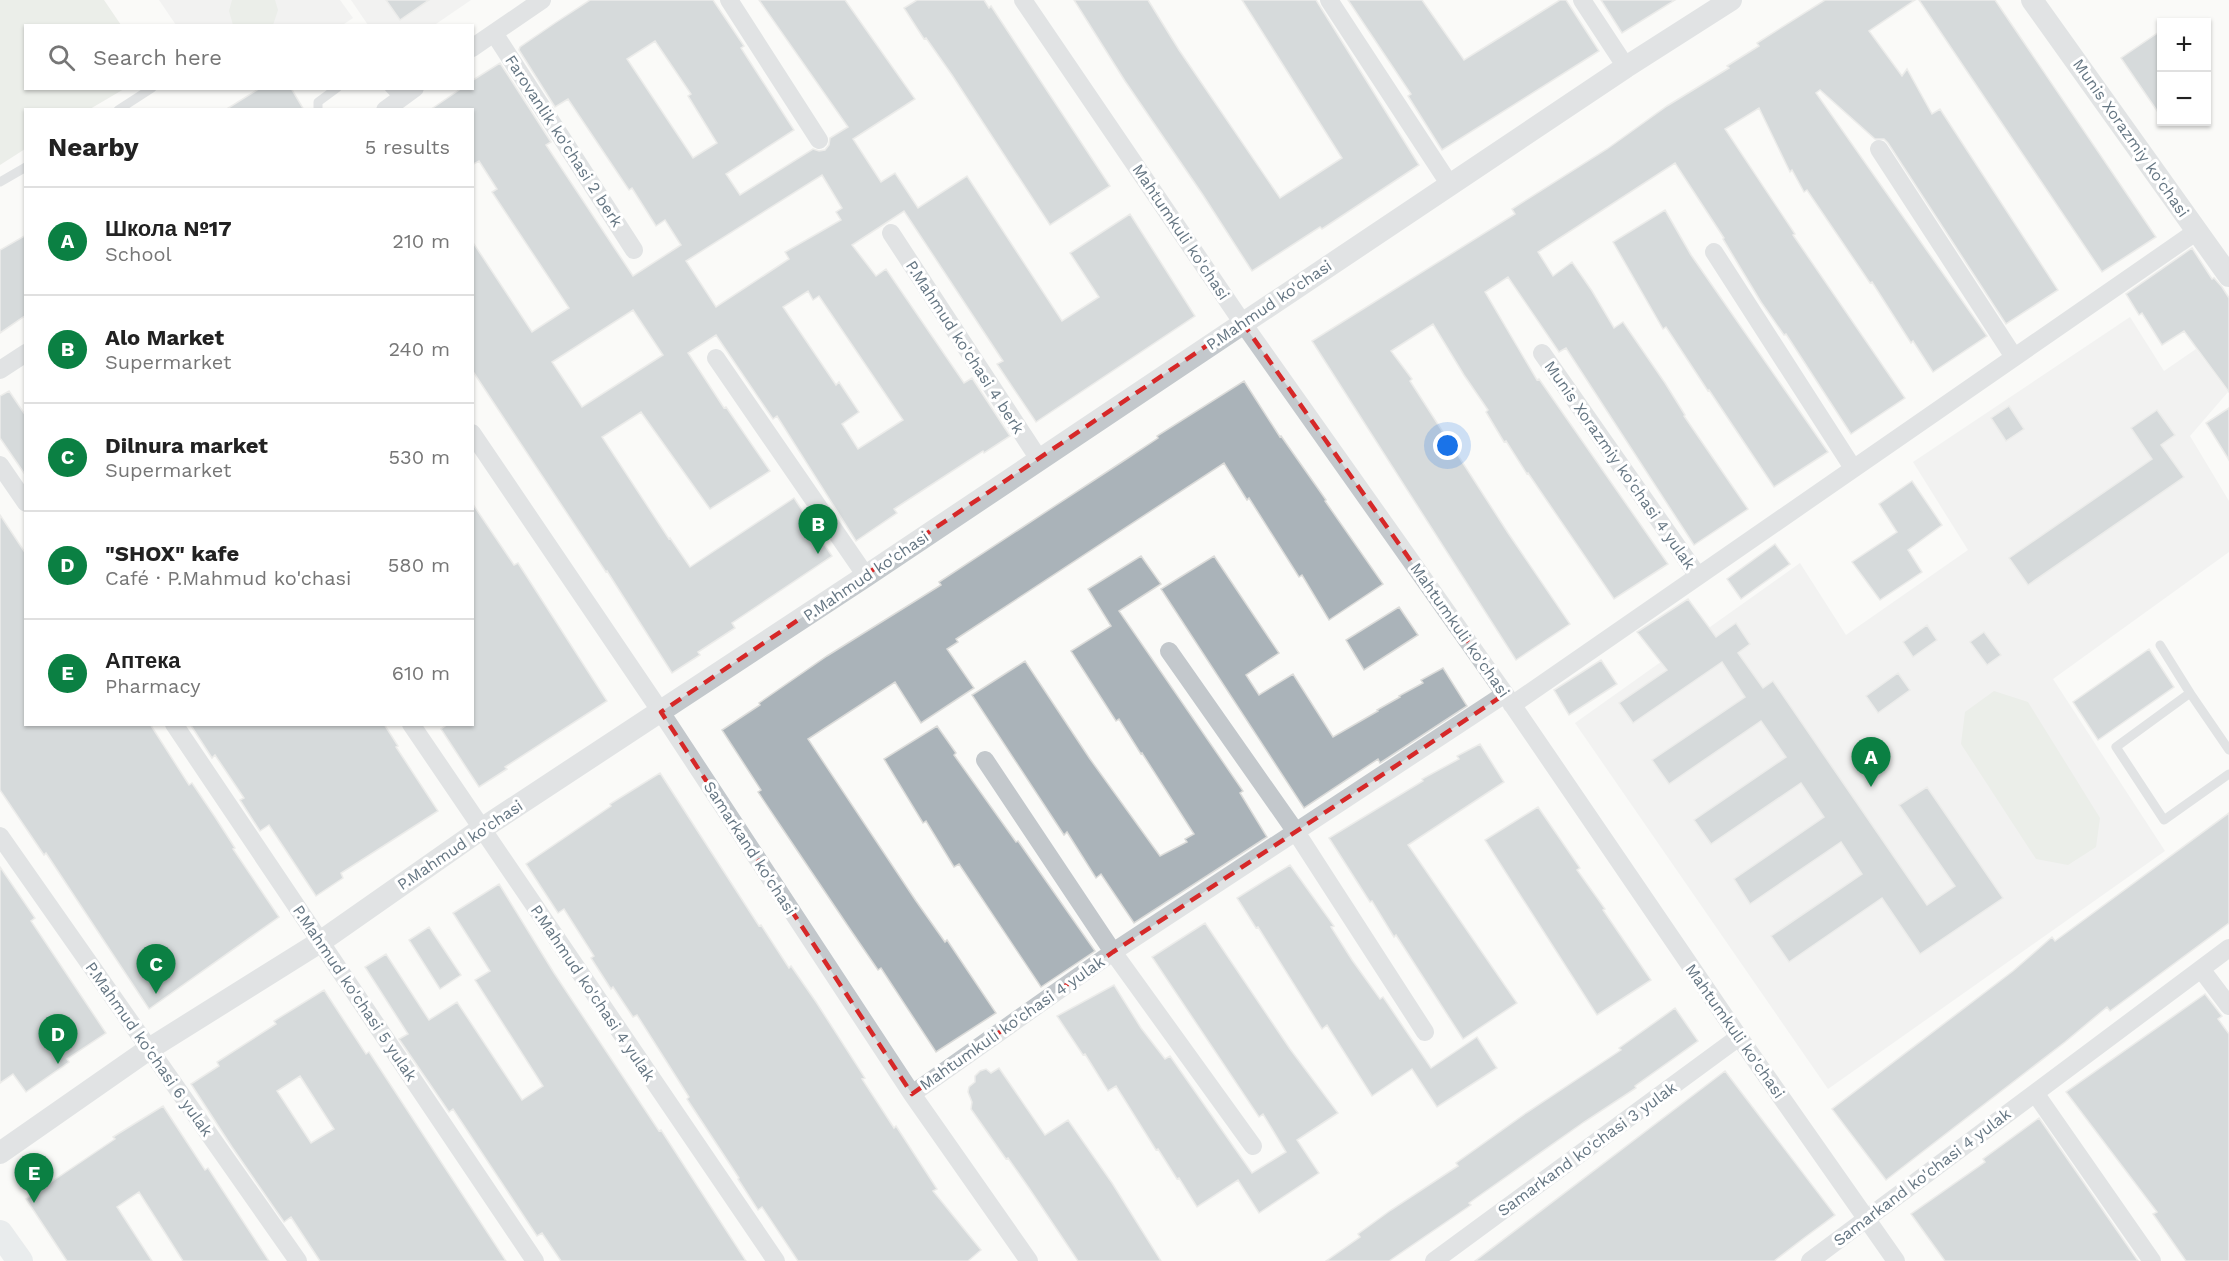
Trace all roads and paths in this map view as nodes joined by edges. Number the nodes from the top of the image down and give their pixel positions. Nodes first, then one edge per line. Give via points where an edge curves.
1 (542, 0) edge
2 (729, 0) edge
3 (1023, 0) edge
4 (1329, 0) edge
5 (1582, 0) edge
6 (1731, 0) edge
7 (2032, 0) edge
8 (494, 33) junction
9 (474, 47) edge
10 (1626, 67) junction
11 (149, 90) edge
12 (334, 90) edge
13 (401, 92) edge
14 (121, 108) edge
15 (318, 108) edge
16 (387, 108) edge
17 (819, 140) dead end
18 (1879, 149) dead end
19 (24, 168) edge
20 (0, 182) edge
21 (1450, 185) junction
22 (2197, 231) junction
23 (891, 233) dead end
24 (634, 250) dead end
25 (1714, 252) dead end
26 (2229, 276) edge
27 (1242, 322) junction
28 (1542, 353) dead end
29 (24, 354) edge
30 (2014, 357) junction
31 (716, 358) dead end
32 (0, 370) edge
33 (474, 436) edge
34 (1036, 463) junction
35 (0, 465) edge
36 (1853, 468) junction
37 (24, 500) edge
38 (866, 576) junction
39 (1698, 576) junction
40 (2160, 645) dead end
41 (1169, 651) dead end
42 (2190, 693) junction
43 (1509, 699) junction
44 (661, 712) junction
45 (175, 726) edge
46 (412, 726) edge
47 (2229, 750) edge
48 (985, 760) dead end
49 (2229, 774) edge
50 (480, 830) junction
51 (1296, 832) junction
52 (0, 836) edge
53 (320, 942) junction
54 (2229, 948) edge
55 (1113, 952) junction
56 (2201, 969) junction
57 (2229, 1006) edge
58 (1425, 1032) dead end
59 (1739, 1037) junction
60 (149, 1049) junction
61 (2035, 1093) junction
62 (912, 1094) junction
63 (1253, 1146) dead end
64 (0, 1153) edge
65 (1865, 1218) junction
66 (0, 1233) edge
67 (20, 1261) edge
68 (298, 1261) edge
69 (535, 1261) edge
70 (776, 1261) edge
71 (1028, 1261) edge
72 (1434, 1261) edge
73 (1810, 1261) edge
74 (1896, 1261) edge
75 (2152, 1261) edge

1 - 8 street
2 - 17 street
3 - 27 street, Mahtumkuli ko'chasi
4 - 21 street
5 - 10 street
6 - 10 street, P.Mahmud ko'chasi
7 - 22 street, Munis Xorazmiy ko'chasi
8 - 9 street
8 - 24 street, Farovanlik ko'chasi 2 berk
10 - 21 street, P.Mahmud ko'chasi
11 - 14 lane
12 - 15 lane via 318,102
13 - 16 street
18 - 30 street
19 - 20 lane
21 - 27 street, P.Mahmud ko'chasi
22 - 26 street, Munis Xorazmiy ko'chasi
22 - 30 street, Munis Xorazmiy ko'chasi 4 yulak
23 - 34 street, P.Mahmud ko'chasi 4 berk via 1035,453
25 - 36 street
27 - 34 street, P.Mahmud ko'chasi
27 - 43 street, Mahtumkuli ko'chasi
28 - 39 street, Munis Xorazmiy ko'chasi 4 yulak
29 - 32 street
30 - 36 street, Munis Xorazmiy ko'chasi 4 yulak
31 - 38 street
33 - 44 street, Samarkand ko'chasi
34 - 38 street, P.Mahmud ko'chasi
35 - 37 street
36 - 39 street, Munis Xorazmiy ko'chasi 4 yulak
38 - 44 street, P.Mahmud ko'chasi
39 - 43 street, Munis Xorazmiy ko'chasi 4 yulak
40 - 42 lane
41 - 51 street
42 - 47 lane
42 - 49 lane via 2116,747 2164,820
43 - 51 street, Mahtumkuli ko'chasi 4 yulak
43 - 59 street, Mahtumkuli ko'chasi
44 - 50 street, P.Mahmud ko'chasi
44 - 62 street, Samarkand ko'chasi
45 - 53 street, P.Mahmud ko'chasi 5 yulak
46 - 50 street, P.Mahmud ko'chasi 4 yulak
48 - 55 street, Mahtumkuli ko'chasi 4 yulak
50 - 53 street, P.Mahmud ko'chasi
50 - 70 street, P.Mahmud ko'chasi 4 yulak
51 - 55 street, Mahtumkuli ko'chasi 4 yulak
51 - 58 street
52 - 60 street, P.Mahmud ko'chasi 6 yulak
53 - 60 street, P.Mahmud ko'chasi
53 - 69 street, P.Mahmud ko'chasi 5 yulak
54 - 56 street, Samarkand ko'chasi 4 yulak
55 - 62 street, Mahtumkuli ko'chasi 4 yulak
55 - 63 street, Mahtumkuli ko'chasi 4 yulak
56 - 57 street
56 - 61 street, Samarkand ko'chasi 4 yulak
59 - 65 street, Mahtumkuli ko'chasi
59 - 72 street, Samarkand ko'chasi 3 yulak
60 - 64 street, P.Mahmud ko'chasi
60 - 68 street, P.Mahmud ko'chasi 6 yulak
61 - 65 street, Samarkand ko'chasi 4 yulak
61 - 75 street
62 - 71 street, Samarkand ko'chasi
65 - 73 street, Samarkand ko'chasi 4 yulak
65 - 74 street, Mahtumkuli ko'chasi
66 - 67 main road

